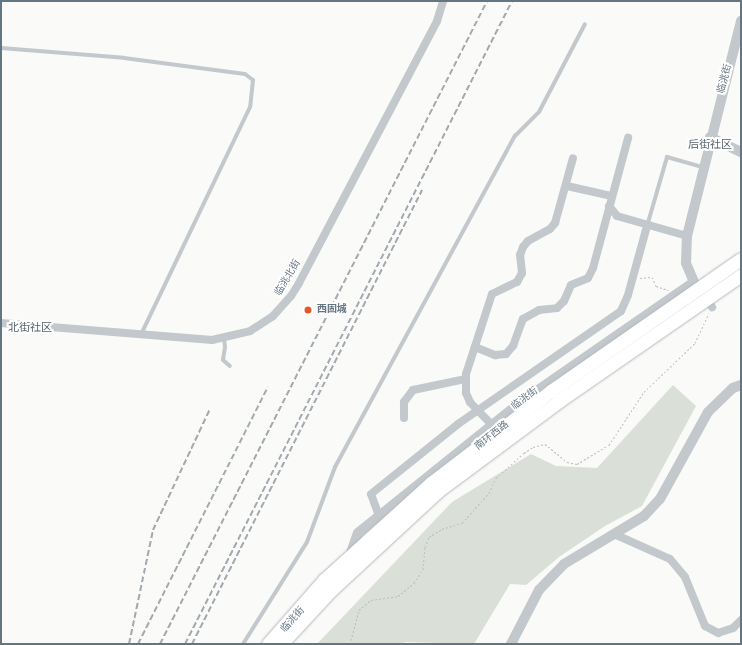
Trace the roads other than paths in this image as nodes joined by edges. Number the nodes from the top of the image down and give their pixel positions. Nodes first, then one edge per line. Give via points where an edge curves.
1 (443, 1) edge
2 (741, 21) edge
3 (585, 24) dead end
4 (1, 48) edge
5 (710, 137) junction
6 (628, 138) dead end
7 (741, 152) edge
8 (573, 158) dead end
9 (703, 167) junction
10 (567, 186) junction
11 (611, 196) junction
12 (609, 206) junction
13 (647, 226) junction
14 (687, 236) junction
15 (741, 259) edge
16 (741, 275) edge
17 (694, 282) junction
18 (712, 307) road end
19 (1, 323) edge
20 (141, 335) junction
21 (224, 338) junction
22 (476, 347) junction
23 (230, 366) dead end
24 (465, 379) junction
25 (741, 385) edge
26 (479, 412) junction
27 (404, 418) dead end
28 (492, 425) junction
29 (379, 516) junction
30 (614, 534) junction
31 (741, 620) edge
32 (242, 644) edge
33 (268, 644) edge
34 (272, 644) edge
35 (281, 644) edge
36 (511, 644) edge

1 - 21 street, 临洮北街 via 437,21 291,296 262,324 250,331
2 - 5 street, 临洮街
3 - 32 lane via 539,112 514,136 335,467 307,542
4 - 20 lane via 124,58 245,74 253,80 250,107
5 - 7 street
5 - 9 street, 临洮街
6 - 11 street
8 - 10 street
9 - 13 lane via 667,156
9 - 14 street, 临洮街
10 - 11 street
10 - 22 street via 556,223 523,247 520,255 520,278 492,294
11 - 12 street
12 - 13 street via 617,216
12 - 22 street via 588,278 571,285 564,301 557,308 539,310 523,319 513,346 506,354 495,355
13 - 14 street
13 - 26 street via 634,276 620,310
14 - 17 street, 临洮街 via 686,263
15 - 33 highway, 南环西路, bridge via 551,391 431,483 324,580
16 - 35 highway, 南环西路, bridge via 559,401 438,491 330,591
17 - 18 street
17 - 28 street, 临洮街 via 522,401
19 - 20 street, 临洮北街
20 - 21 street, 临洮北街 via 192,340
21 - 23 lane via 226,347 222,360
22 - 24 street
24 - 26 street via 466,393
24 - 27 street via 413,390 404,402
25 - 30 street via 734,388 708,412 660,499 644,516
26 - 28 street
26 - 29 street via 458,424 371,494
28 - 29 street, 临洮街
29 - 34 street, 临洮街 via 358,533 355,546 344,564
30 - 31 street via 670,559 685,578 705,626 718,632 733,628
30 - 36 street via 564,564 539,590

